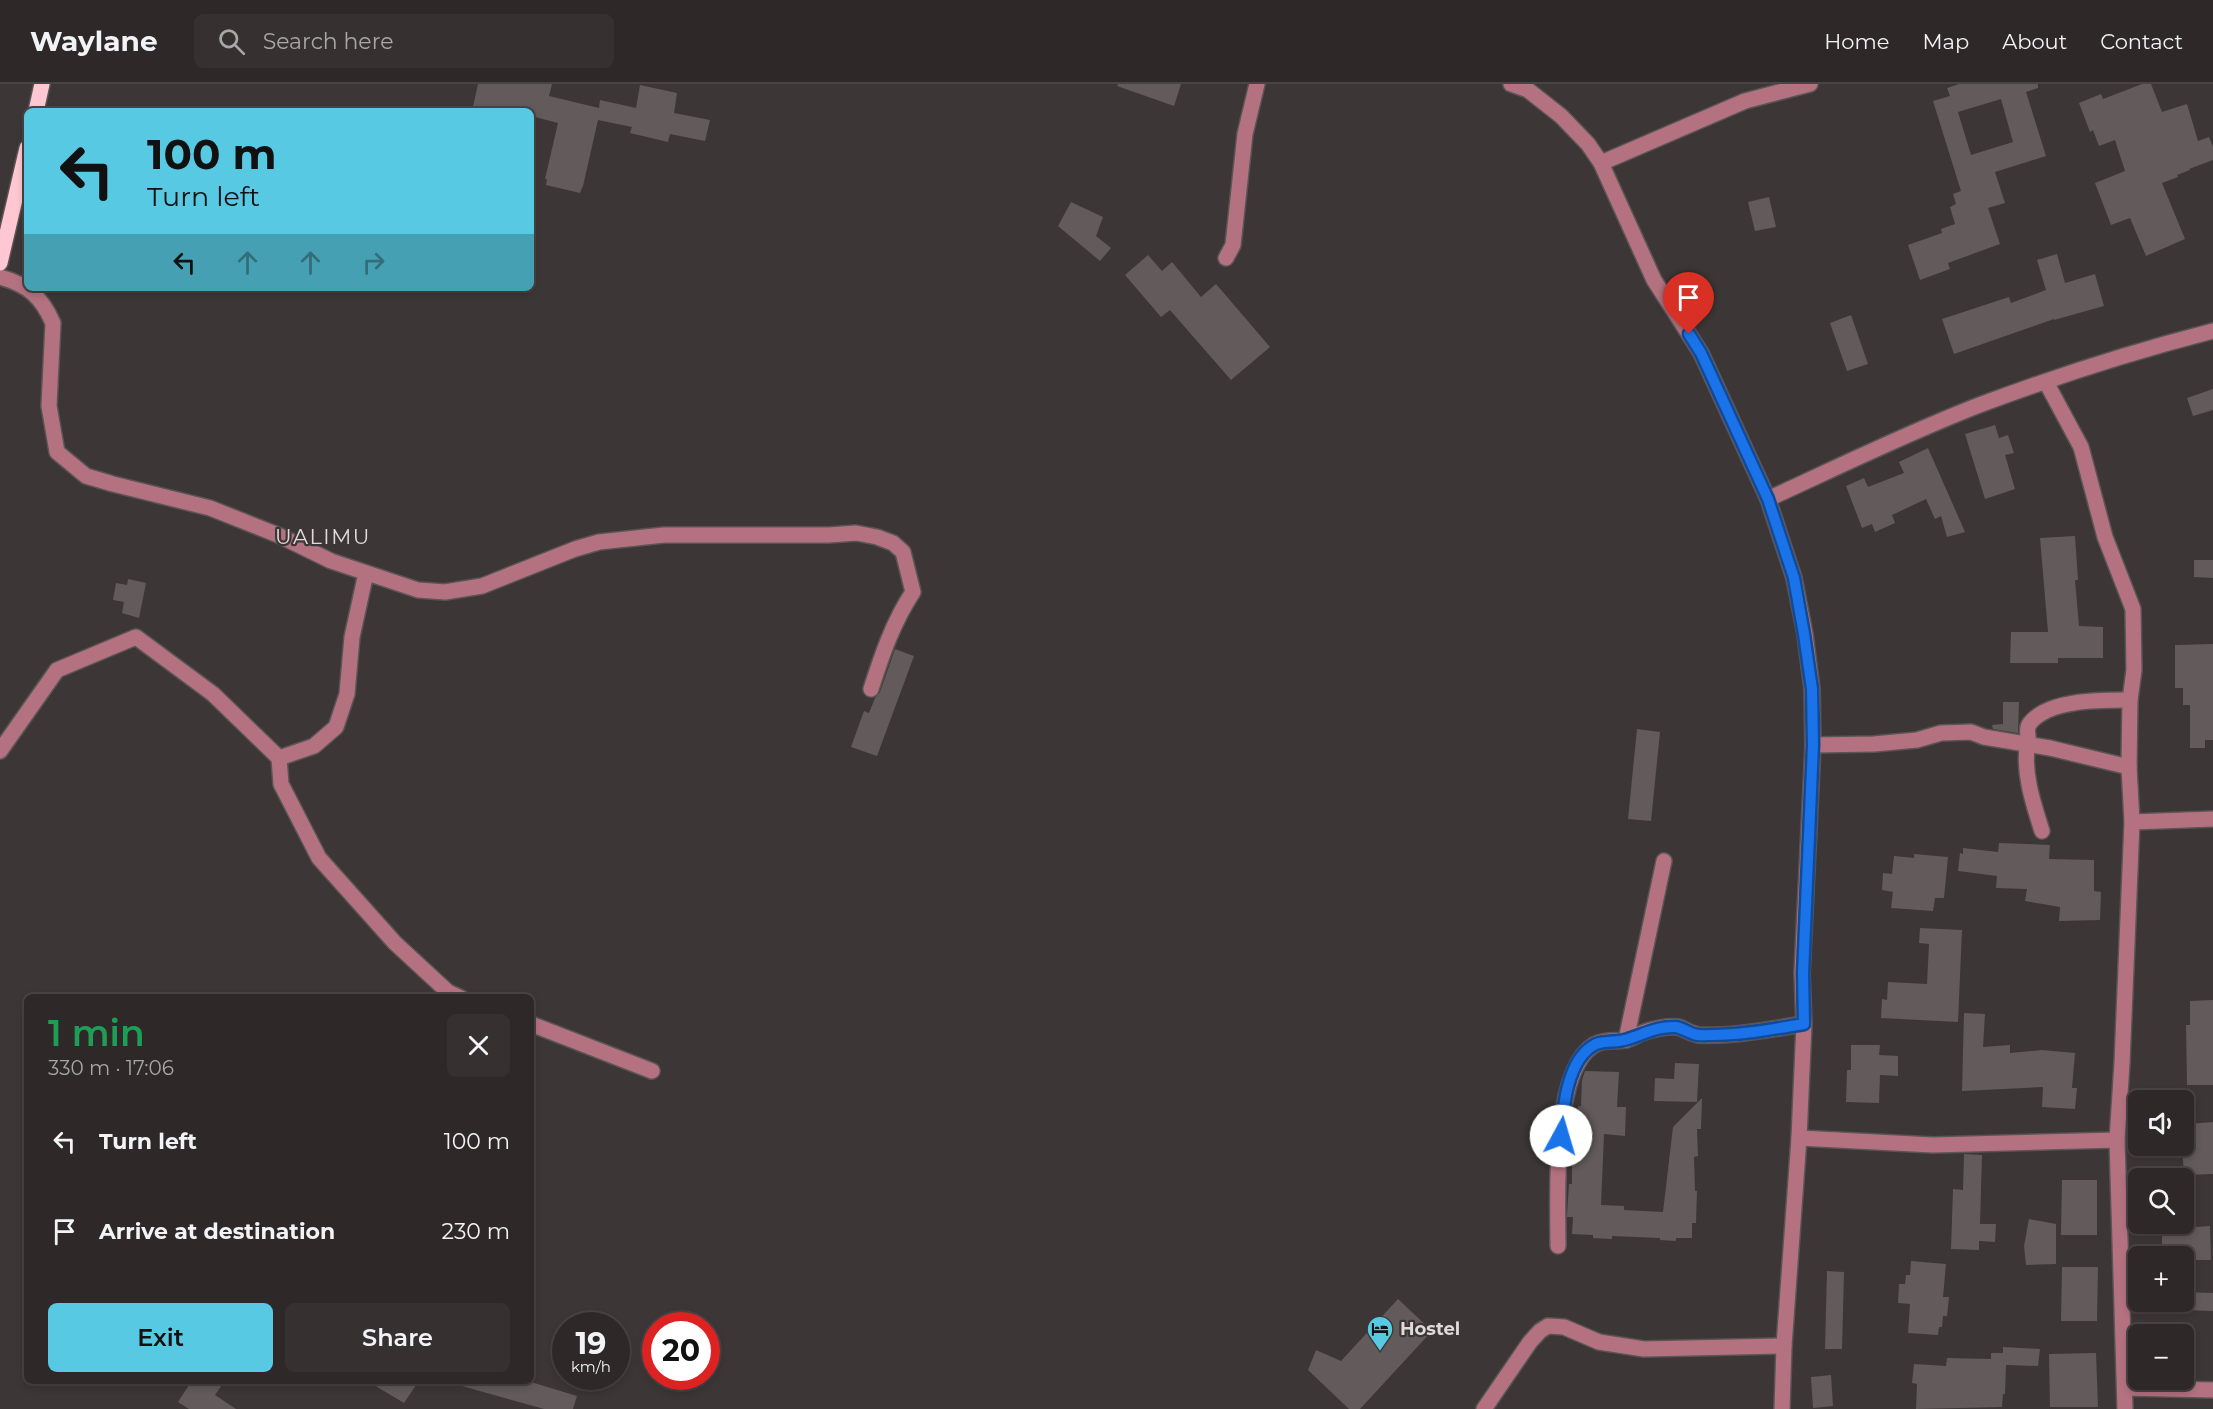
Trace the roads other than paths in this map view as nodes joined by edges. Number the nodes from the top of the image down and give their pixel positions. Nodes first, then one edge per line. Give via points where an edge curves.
1 (42, 84) edge
2 (1257, 84) edge
3 (1511, 84) edge
4 (1810, 84) edge
5 (37, 108) edge
6 (24, 161) edge
7 (1601, 163) junction
8 (1226, 258) dead end
9 (0, 263) edge
10 (0, 277) edge
11 (24, 286) edge
12 (30, 291) edge
13 (2213, 331) edge
14 (2046, 382) junction
15 (1768, 499) junction
16 (366, 573) junction
17 (871, 689) dead end
18 (2130, 700) junction
19 (1813, 745) junction
20 (2026, 745) junction
21 (0, 751) edge
22 (279, 758) junction
23 (2129, 767) junction
24 (2213, 819) edge
25 (2132, 822) junction
26 (2042, 831) dead end
27 (1664, 861) dead end
28 (452, 994) edge
29 (1804, 1024) junction
30 (534, 1025) edge
31 (1626, 1040) junction
32 (652, 1071) dead end
33 (1799, 1138) junction
34 (2116, 1140) junction
35 (1558, 1246) dead end
36 (1784, 1346) junction
37 (2125, 1388) junction
38 (2213, 1390) edge
39 (1484, 1409) edge
40 (1782, 1409) edge
41 (2126, 1409) edge

1 - 5 main road
2 - 8 street via 1245,134 1233,245
3 - 7 street via 1528,90 1562,116
4 - 7 street via 1744,101
6 - 9 main road
7 - 15 street via 1654,279 1701,353
10 - 11 street
12 - 16 street via 53,323 49,406 57,452 86,476 210,508
13 - 14 street
14 - 15 street via 1911,434
14 - 18 street via 2081,447 2105,537 2133,609 2134,670
15 - 19 street via 1794,578 1812,689
16 - 17 street via 418,590 445,592 482,586 599,542 664,535 856,533 877,537 903,552 913,592 883,651
16 - 22 street via 352,637 347,694 336,727 314,746
18 - 20 street via 2068,704 2043,714 2030,722
18 - 23 street
19 - 20 street via 1874,744 1965,732
19 - 29 street
20 - 23 street
20 - 26 street via 2031,795
21 - 22 street via 57,670 136,637 213,694
22 - 28 street via 281,784 319,858 395,943
23 - 25 street
24 - 25 street
25 - 34 street
27 - 31 street
29 - 31 street via 1728,1035 1696,1035 1678,1027 1659,1028
29 - 33 street
30 - 32 street
31 - 35 street via 1592,1046 1572,1072 1562,1115
33 - 34 street via 1933,1145
33 - 36 street
34 - 37 street
36 - 39 street via 1644,1349 1599,1342 1564,1327 1548,1326 1530,1342
36 - 40 street
37 - 38 street
37 - 41 street

